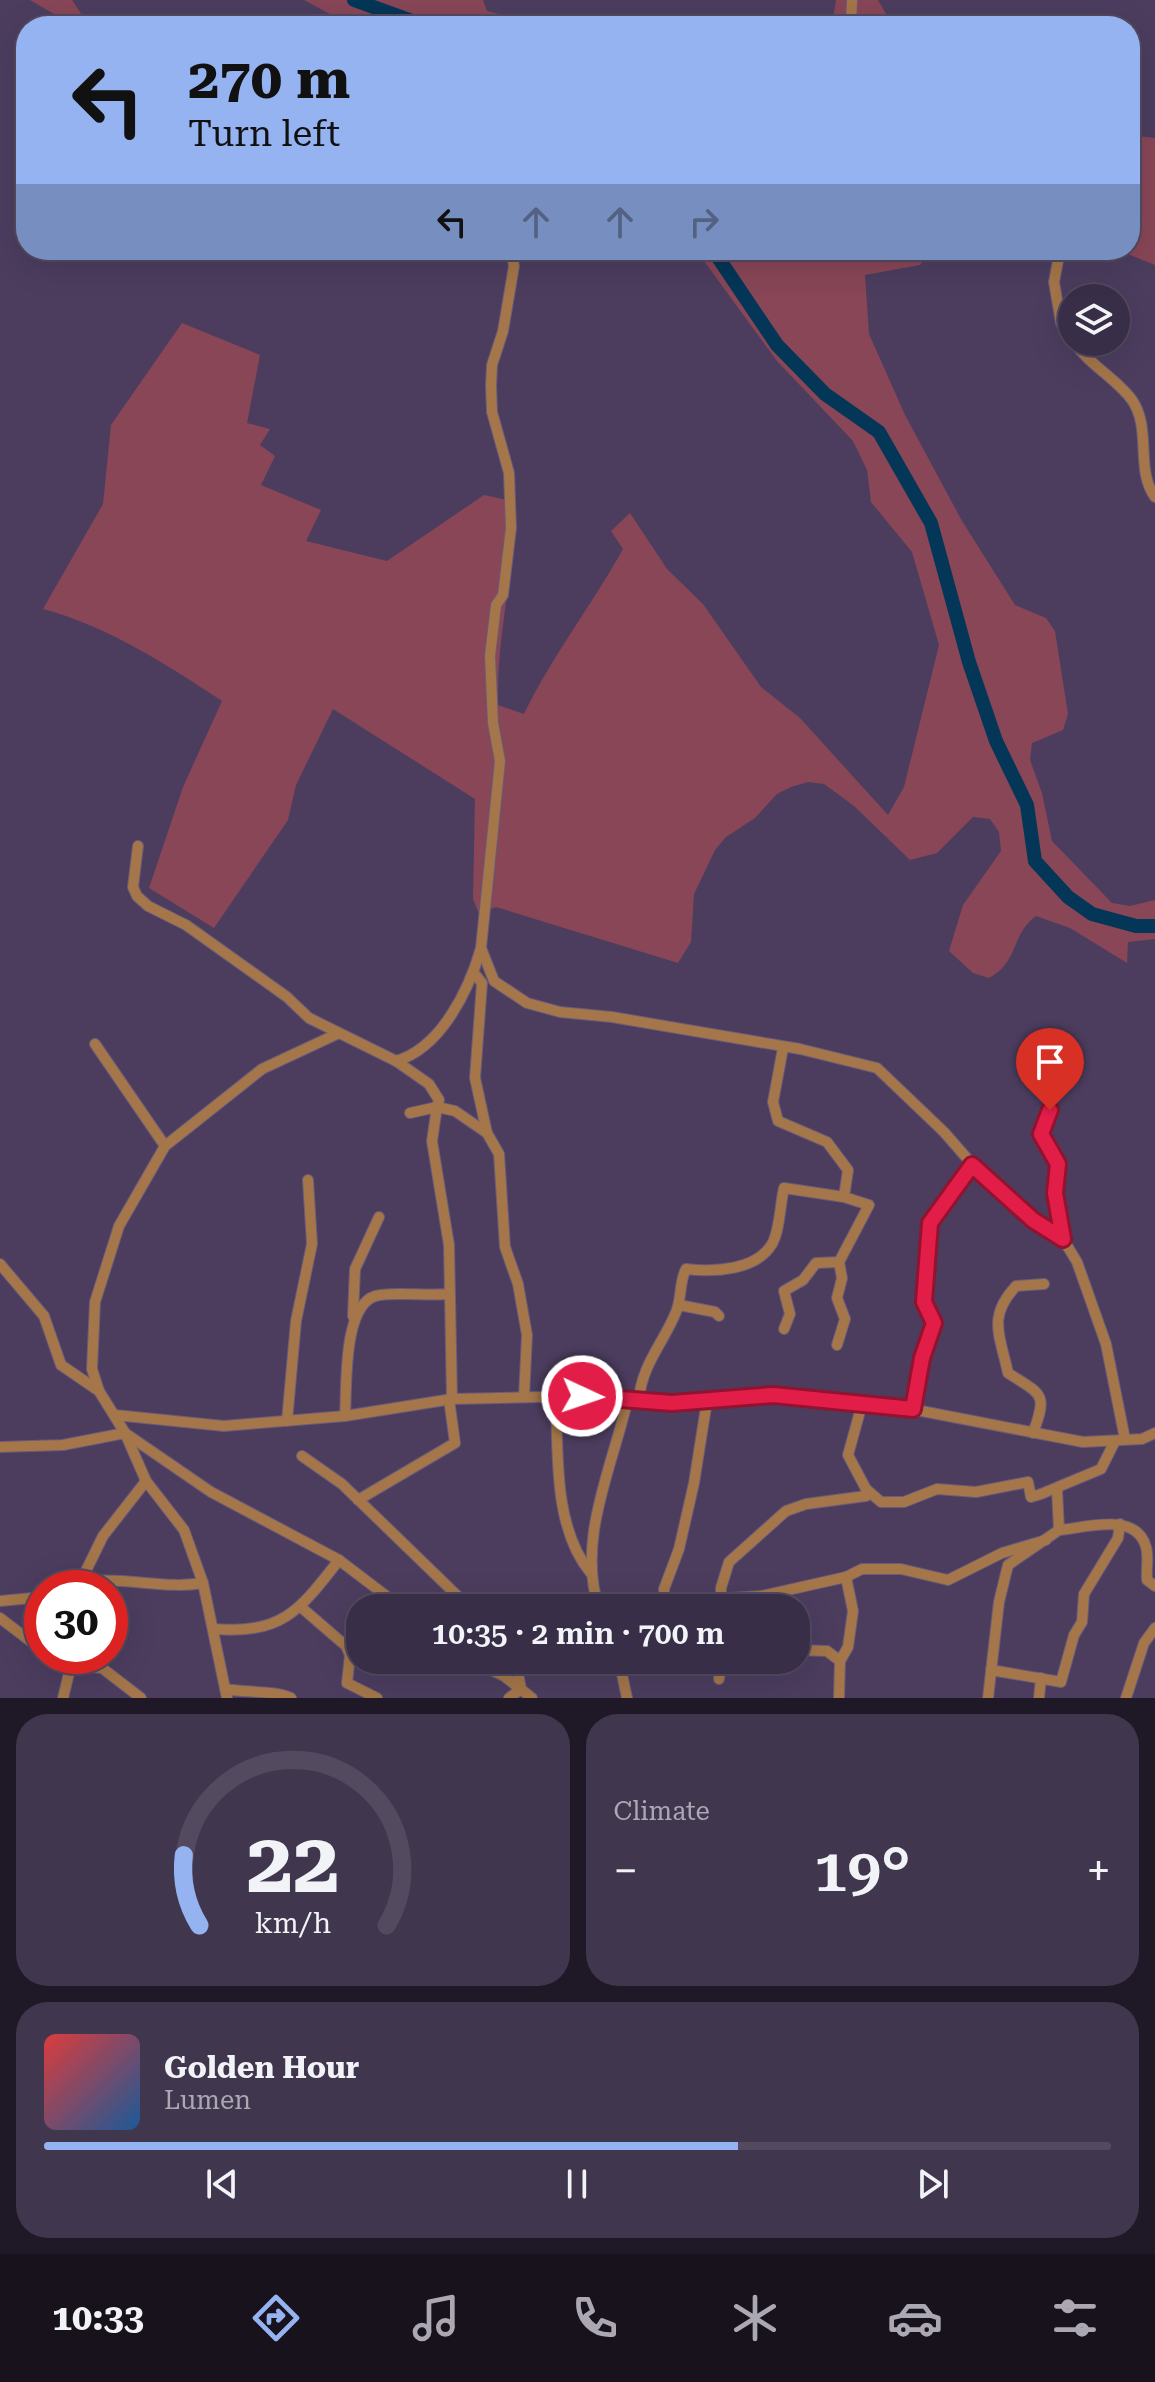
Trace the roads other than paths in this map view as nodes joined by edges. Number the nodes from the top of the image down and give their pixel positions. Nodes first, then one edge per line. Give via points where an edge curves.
1 (513, 260) edge
2 (1058, 260) edge
3 (1058, 305) edge
4 (1084, 356) edge
5 (1155, 497) edge
6 (138, 846) dead end
7 (481, 948) junction
8 (474, 973) junction
9 (337, 1034) junction
10 (95, 1044) dead end
11 (783, 1048) junction
12 (396, 1061) junction
13 (437, 1107) junction
14 (1050, 1110) dead end
15 (410, 1113) dead end
16 (487, 1133) junction
17 (165, 1146) junction
18 (972, 1165) junction
19 (308, 1180) dead end
20 (844, 1197) junction
21 (379, 1217) dead end
22 (1063, 1239) junction
23 (839, 1262) junction
24 (0, 1264) edge
25 (1044, 1284) dead end
26 (448, 1294) junction
27 (679, 1305) junction
28 (353, 1316) junction
29 (719, 1316) dead end
30 (784, 1329) dead end
31 (837, 1345) dead end
32 (99, 1391) junction
33 (556, 1396) junction
34 (524, 1397) junction
35 (451, 1399) junction
36 (633, 1399) junction
37 (707, 1401) junction
38 (862, 1404) junction
39 (913, 1409) junction
40 (115, 1415) junction
41 (345, 1416) junction
42 (287, 1421) junction
43 (125, 1433) junction
44 (1033, 1433) junction
45 (1155, 1433) edge
46 (1120, 1440) junction
47 (0, 1447) edge
48 (302, 1456) dead end
49 (146, 1481) junction
50 (866, 1489) junction
51 (1057, 1489) junction
52 (358, 1500) junction
53 (1120, 1524) junction
54 (1059, 1530) junction
55 (1046, 1540) junction
56 (339, 1560) junction
57 (86, 1570) edge
58 (590, 1572) junction
59 (846, 1577) junction
60 (203, 1583) junction
61 (128, 1584) edge
62 (1155, 1586) edge
63 (384, 1594) edge
64 (455, 1594) edge
65 (596, 1594) edge
66 (664, 1594) edge
67 (722, 1594) edge
68 (770, 1594) edge
69 (24, 1599) edge
70 (0, 1601) edge
71 (302, 1608) junction
72 (0, 1618) edge
73 (1155, 1628) edge
74 (214, 1629) junction
75 (24, 1636) edge
76 (810, 1650) edge
77 (840, 1661) junction
78 (991, 1670) junction
79 (69, 1674) edge
80 (110, 1674) edge
81 (495, 1674) edge
82 (518, 1674) edge
83 (622, 1674) edge
84 (720, 1674) edge
85 (1041, 1678) junction
86 (719, 1679) dead end
87 (521, 1689) junction
88 (226, 1694) edge
89 (63, 1698) edge
90 (141, 1698) edge
91 (291, 1698) edge
92 (377, 1698) edge
93 (509, 1698) edge
94 (532, 1698) edge
95 (627, 1698) edge
96 (839, 1698) edge
97 (988, 1698) edge
98 (1039, 1698) edge
99 (1127, 1698) edge

1 - 7 street via 491,386 492,412 509,473 511,528 490,656 500,761
2 - 3 street via 1054,282
4 - 5 street via 1132,400 1144,441 1147,486
6 - 9 street via 133,887 137,896
7 - 8 street
7 - 11 street via 494,981 527,1003
8 - 12 street via 442,1027 419,1051
8 - 16 street via 482,983 475,1078
9 - 12 street
9 - 17 street via 262,1069
10 - 17 street
11 - 18 street via 877,1068
11 - 20 street via 773,1102 778,1121 827,1142 848,1170
12 - 13 street via 429,1084 439,1100
13 - 15 street
13 - 16 street via 455,1111
13 - 26 street via 432,1141 449,1245
14 - 22 street via 1041,1134 1058,1164 1055,1193
16 - 34 street via 499,1154 505,1247 524,1312
17 - 32 street via 119,1226 95,1302 92,1369
18 - 22 street via 1033,1220
18 - 39 street via 930,1223 924,1302 934,1323
19 - 42 street via 312,1244 296,1321
20 - 23 street via 869,1205
20 - 27 street via 784,1188 771,1246 755,1260 714,1272 686,1269
21 - 28 street via 355,1269
22 - 46 street via 1077,1262 1106,1344
23 - 30 street via 816,1263 803,1280 784,1291 790,1314
23 - 31 street via 837,1298 845,1319
24 - 32 street via 44,1316 61,1365
25 - 44 street via 1016,1286 996,1317 1008,1373 1041,1395 1044,1404
26 - 28 street via 378,1295
26 - 35 street
27 - 29 street
27 - 36 street
28 - 41 street
32 - 40 street
33 - 34 street
33 - 36 street
33 - 58 street via 561,1490 582,1562
34 - 35 street
35 - 41 street
35 - 52 street via 455,1443
36 - 37 street
36 - 58 street via 599,1506
37 - 38 street via 773,1395
37 - 66 street via 694,1483
38 - 39 street
38 - 50 street via 848,1455
39 - 44 street
40 - 42 street via 212,1426
40 - 43 street
41 - 42 street
43 - 47 street via 63,1445
43 - 49 street
43 - 56 street via 211,1492
44 - 46 street via 1083,1442
45 - 46 street
46 - 51 street via 1101,1469
48 - 52 street
49 - 57 street via 103,1536
49 - 60 street via 184,1530
50 - 51 street via 881,1502 904,1502 937,1489 976,1492 1017,1482 1028,1482 1031,1497
50 - 67 street via 866,1496 786,1511 729,1562
51 - 54 street
52 - 64 street
53 - 54 street
53 - 62 street via 1134,1528 1146,1544 1147,1580
53 - 85 street via 1118,1538 1084,1594 1082,1622 1061,1682
54 - 55 street
55 - 59 street via 1002,1553 948,1580 901,1569 862,1569
55 - 78 street via 1008,1565
56 - 63 street
56 - 71 street
58 - 65 street
59 - 68 street
59 - 77 street via 853,1611 848,1647
60 - 61 street
60 - 74 street
69 - 70 street
71 - 74 street via 254,1630
71 - 92 street via 346,1646 347,1683
72 - 75 street
73 - 99 street via 1136,1663
74 - 88 street
76 - 77 street via 827,1651
77 - 96 street
78 - 85 street
78 - 97 street
79 - 89 street
80 - 90 street
81 - 87 street
82 - 87 street
83 - 95 street
84 - 86 street
85 - 98 street
87 - 93 street
87 - 94 street
88 - 91 street via 278,1692

